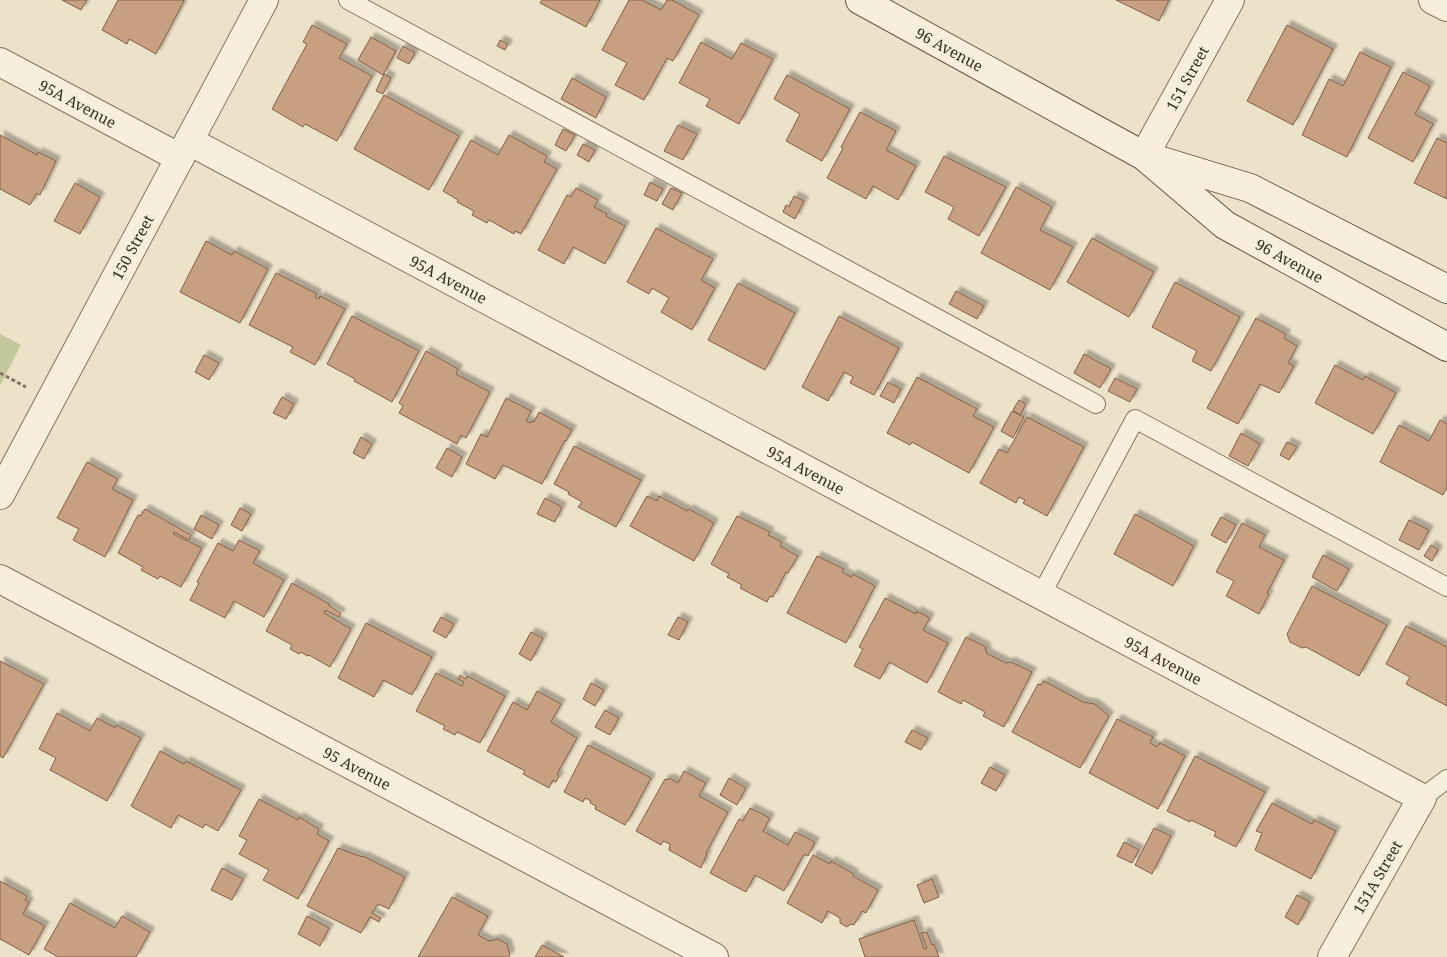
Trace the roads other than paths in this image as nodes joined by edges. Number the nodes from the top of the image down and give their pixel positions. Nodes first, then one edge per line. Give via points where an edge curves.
1 (264, 0) edge
2 (348, 0) edge
3 (860, 0) edge
4 (1230, 0) edge
5 (1433, 0) edge
6 (1447, 7) edge
7 (0, 62) edge
8 (184, 149) junction
9 (1144, 156) junction
10 (1447, 289) edge
11 (1447, 347) edge
12 (1096, 404) dead end
13 (0, 495) edge
14 (0, 579) edge
15 (1447, 587) edge
16 (1041, 595) junction
17 (1447, 779) edge
18 (1422, 798) junction
19 (714, 957) edge
20 (1332, 957) edge

1 - 8 street, 150 Street
2 - 12 lane
3 - 9 street, 96 Avenue
4 - 9 street, 151 Street
5 - 6 street
7 - 8 street, 95A Avenue
8 - 13 street, 150 Street
8 - 16 street, 95A Avenue
9 - 10 street, 96 Avenue via 1250,188
9 - 11 street, 96 Avenue via 1225,225
14 - 19 street, 95 Avenue
15 - 16 lane via 1134,418
16 - 18 street, 95A Avenue
17 - 18 lane
18 - 20 street, 151A Street

